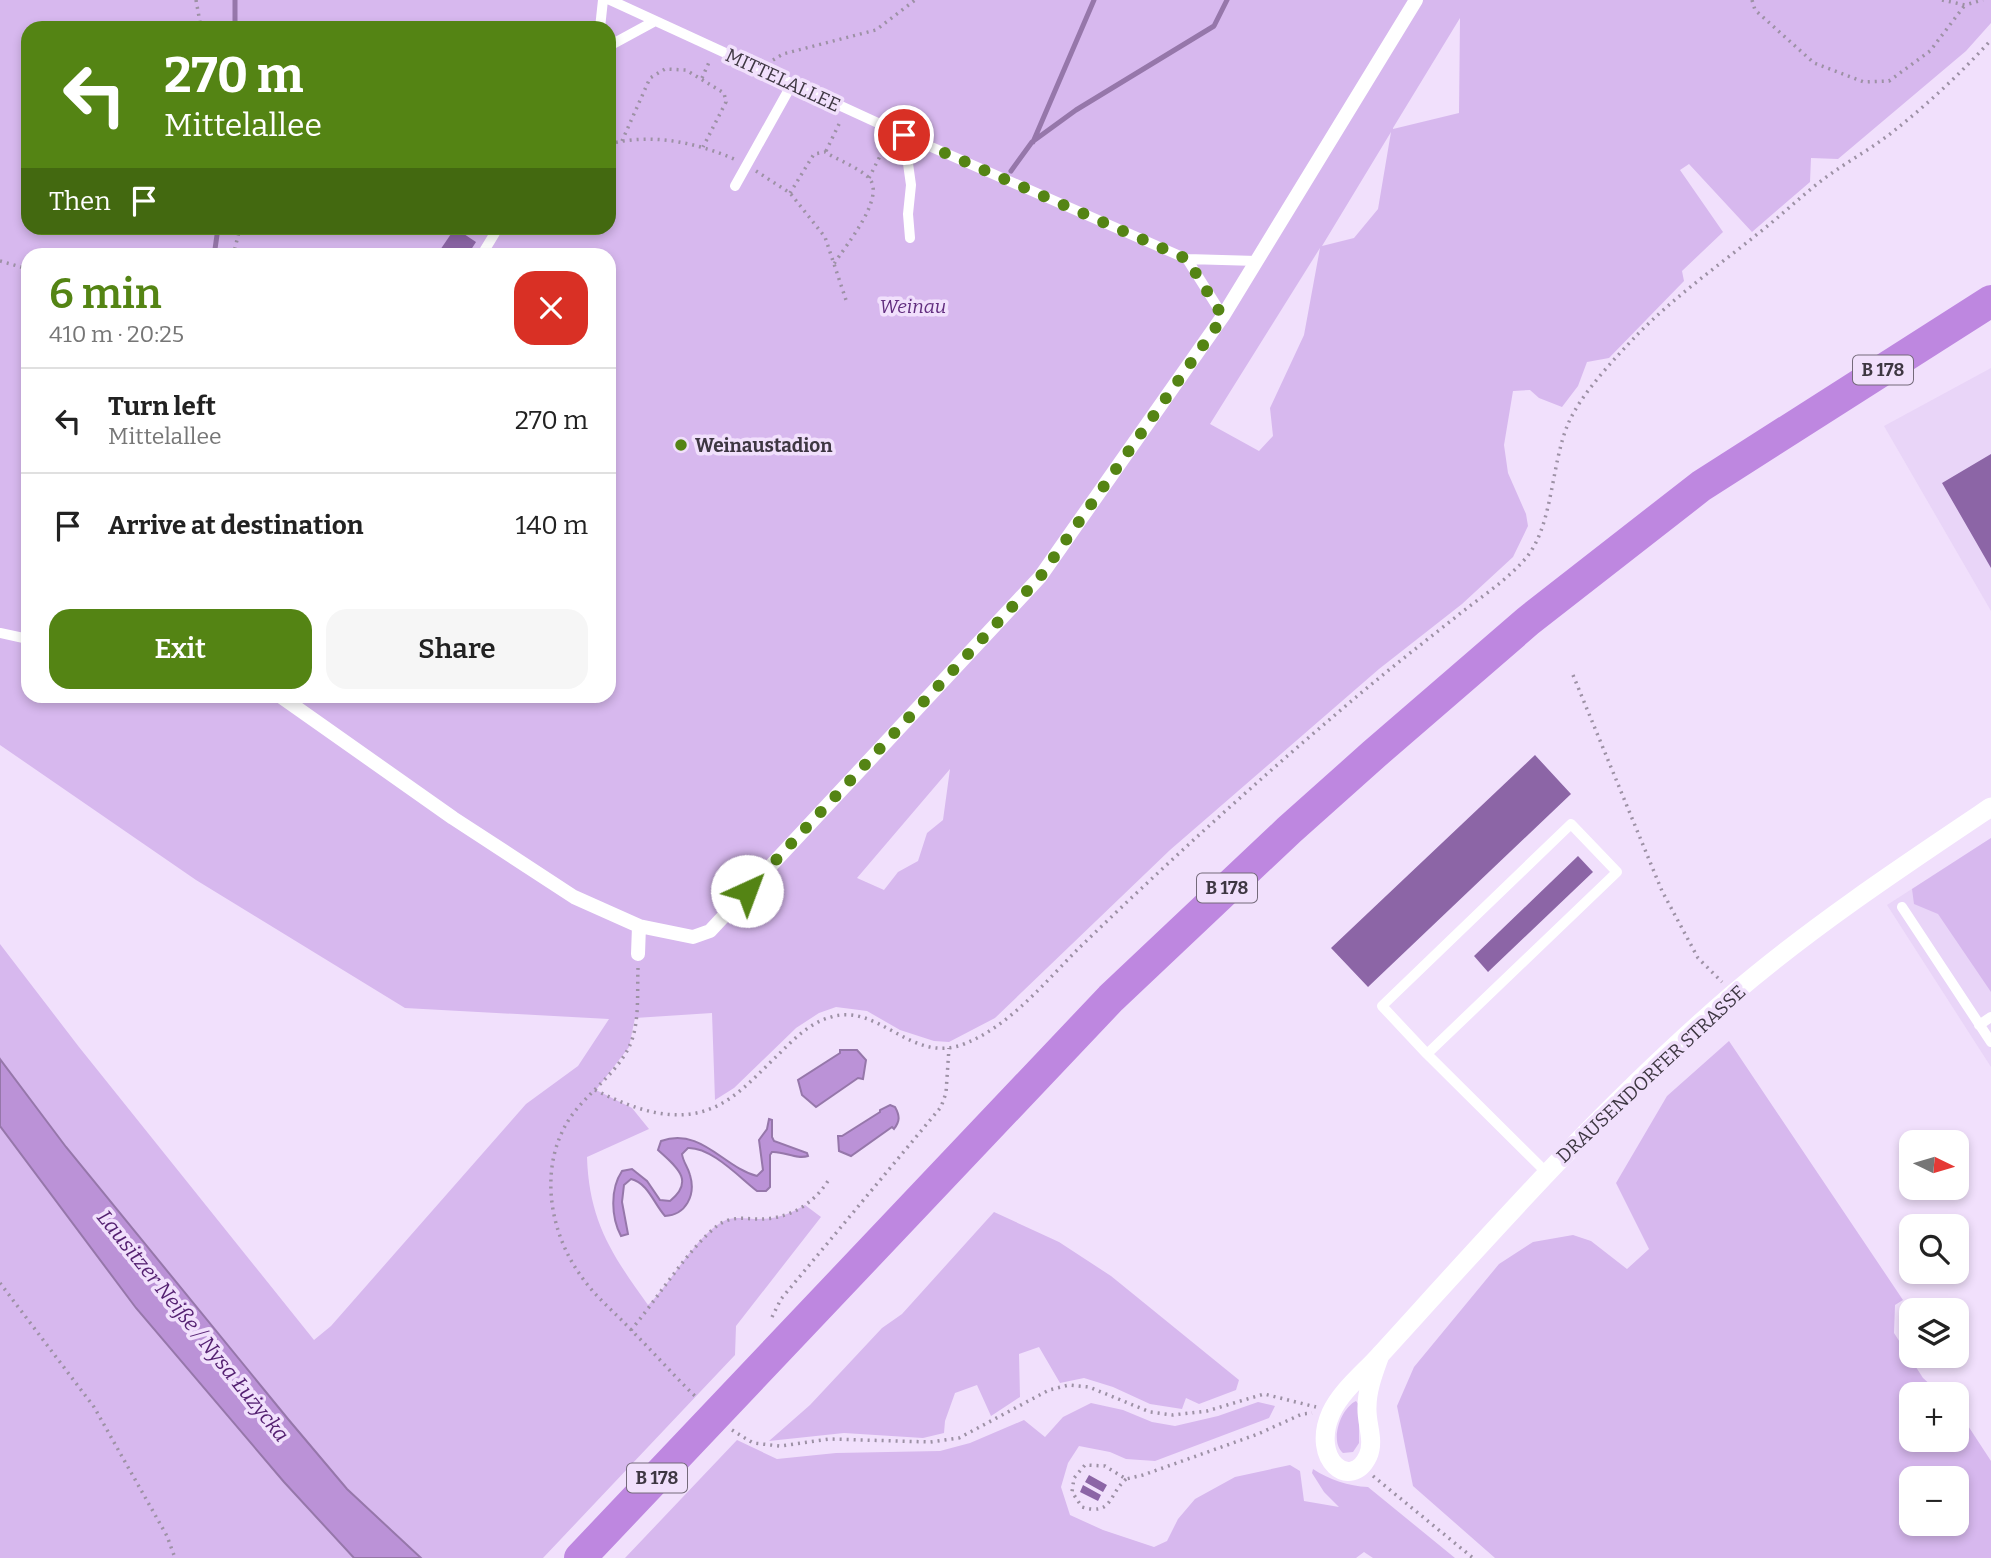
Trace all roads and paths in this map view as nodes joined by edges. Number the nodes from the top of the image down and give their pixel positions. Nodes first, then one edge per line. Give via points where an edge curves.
1 (196, 0) edge
2 (603, 0) edge
3 (610, 0) edge
4 (915, 0) edge
5 (1416, 0) edge
6 (1752, 0) edge
7 (1942, 0) edge
8 (1983, 0) edge
9 (1965, 5) junction
10 (200, 21) edge
11 (601, 21) edge
12 (654, 21) junction
13 (1991, 40) edge
14 (616, 42) edge
15 (715, 49) junction
16 (760, 69) junction
17 (702, 78) junction
18 (792, 84) junction
19 (847, 109) junction
20 (893, 130) junction
21 (904, 135) junction
22 (622, 141) junction
23 (616, 142) edge
24 (703, 146) junction
25 (825, 152) junction
26 (748, 165) junction
27 (869, 178) junction
28 (735, 186) dead end
29 (790, 193) junction
30 (910, 238) dead end
31 (1187, 259) junction
32 (0, 261) edge
33 (1257, 261) junction
34 (834, 264) junction
35 (21, 267) edge
36 (1991, 301) edge
37 (847, 303) dead end
38 (1223, 317) junction
39 (0, 632) edge
40 (21, 637) edge
41 (1573, 675) dead end
42 (290, 703) edge
43 (1991, 807) edge
44 (1902, 907) dead end
45 (639, 926) junction
46 (638, 954) joint
47 (1734, 993) junction
48 (1991, 1017) edge
49 (1979, 1025) junction
50 (1991, 1042) edge
51 (948, 1048) junction
52 (1427, 1054) junction
53 (595, 1090) junction
54 (1546, 1172) junction
55 (828, 1181) dead end
56 (0, 1283) edge
57 (771, 1319) dead end
58 (631, 1330) junction
59 (1380, 1355) junction
60 (694, 1395) dead end
61 (729, 1411) junction
62 (1332, 1411) junction
63 (1289, 1420) dead end
64 (1361, 1466) junction
65 (1126, 1479) junction
66 (174, 1558) edge
67 (580, 1558) edge
68 (1473, 1558) edge

1 - 10 path
2 - 11 lane
3 - 12 lane, MITTELALLEE
4 - 16 path via 876,30 783,54
5 - 33 street
6 - 9 path via 1755,10 1814,63 1864,82 1889,81 1930,51
7 - 9 path
8 - 9 path
12 - 14 lane
12 - 15 lane, MITTELALLEE
13 - 51 path via 1893,132 1821,181 1696,282 1608,366 1569,419 1540,537 1527,557 1303,742 1016,1010 991,1029
15 - 16 lane, MITTELALLEE
15 - 17 path
16 - 18 lane, MITTELALLEE
17 - 22 path via 686,70 665,69 650,78
17 - 24 path via 724,93 726,102
18 - 19 lane, MITTELALLEE
18 - 26 lane
19 - 20 lane, MITTELALLEE
19 - 25 path
20 - 21 lane, MITTELALLEE
20 - 27 path
21 - 30 lane via 911,185
21 - 31 lane, MITTELALLEE
22 - 23 path
22 - 24 path via 678,140
24 - 26 path
25 - 27 path
25 - 29 path via 814,154
26 - 28 lane
26 - 29 path
27 - 34 path via 875,189 873,203
29 - 34 path via 825,237
31 - 33 lane, MITTELALLEE
31 - 38 lane
32 - 35 path
33 - 38 street
34 - 37 path
36 - 61 highway, B 178 via 1701,486 1454,683 1111,998
38 - 45 street via 1040,577 710,931 693,937
39 - 40 lane
41 - 47 path via 1662,891 1698,958
42 - 45 street via 574,897
43 - 47 street, DRAUSENDORFER STRASSE via 1881,880
44 - 49 lane
45 - 46 street
46 - 53 path via 629,1047
47 - 54 street, DRAUSENDORFER STRASSE
48 - 49 lane
49 - 50 lane
51 - 53 path via 914,1043 848,1014 833,1016 798,1035 746,1086 709,1109 661,1115 632,1108
51 - 57 path via 941,1107 781,1299
52 - 52 lane via 1382,1006 1572,824 1617,872
52 - 54 lane
53 - 58 path via 567,1122 556,1146 550,1192 556,1222 579,1274
54 - 59 street, DRAUSENDORFER STRASSE
55 - 58 path via 820,1193 792,1213 727,1220 717,1226
56 - 66 path via 94,1407 167,1535
58 - 60 path
59 - 62 street, DRAUSENDORFER STRASSE
59 - 64 street, DRAUSENDORFER STRASSE via 1367,1397 1370,1450
61 - 62 path via 753,1443 780,1446 830,1439 930,1442 959,1438 1049,1390 1069,1385 1089,1387 1150,1412 1173,1415 1207,1411 1264,1394
61 - 67 highway, B 178
62 - 64 street, DRAUSENDORFER STRASSE via 1324,1436 1330,1461 1344,1470
63 - 65 path
64 - 68 path
65 - 65 path via 1105,1466 1085,1465 1074,1478 1072,1492 1082,1507 1099,1510

